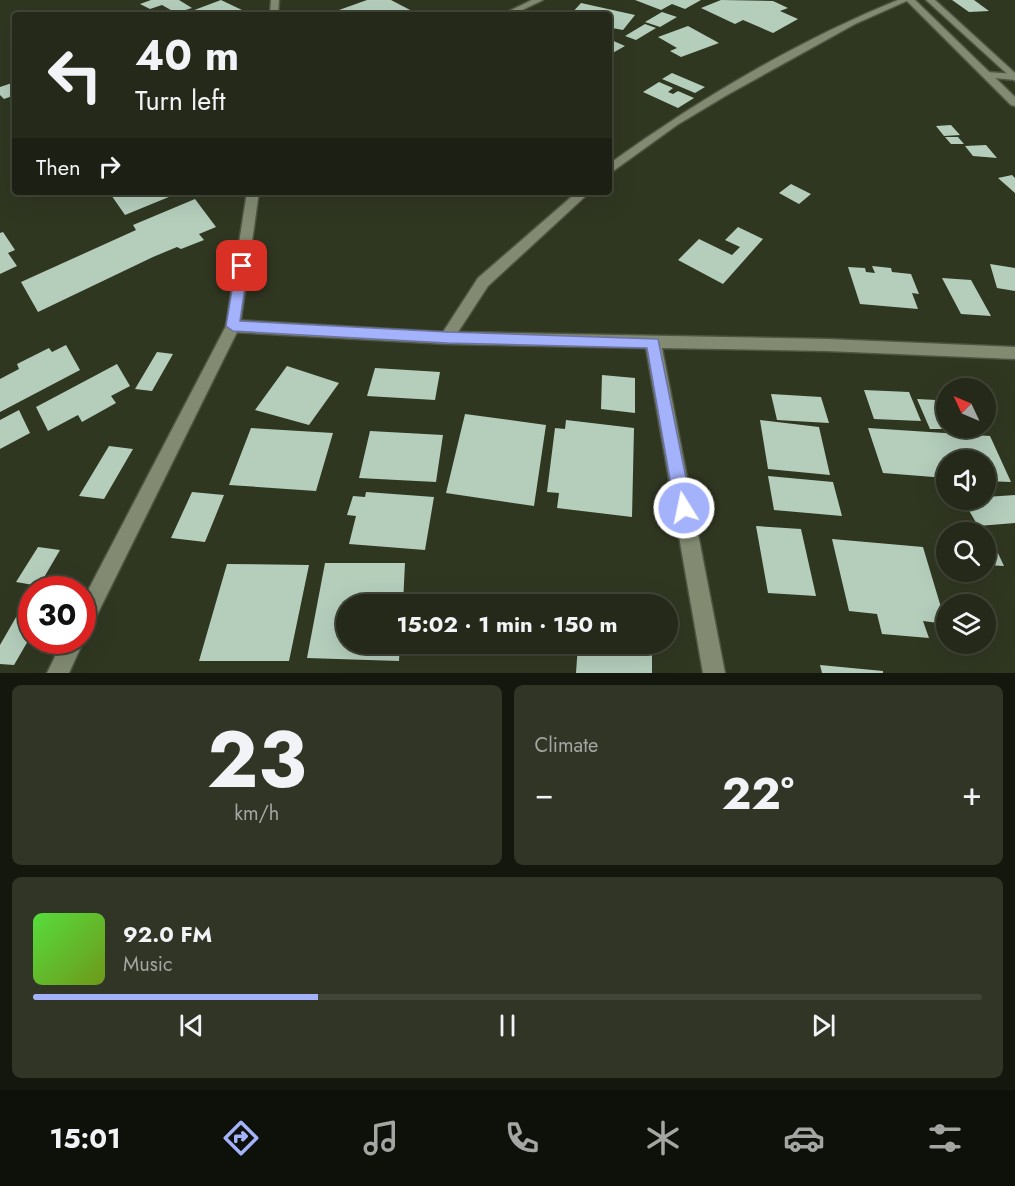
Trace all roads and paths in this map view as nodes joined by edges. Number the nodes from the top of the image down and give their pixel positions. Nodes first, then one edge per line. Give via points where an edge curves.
1 (538, 0) edge
2 (905, 0) edge
3 (910, 0) edge
4 (930, 0) edge
5 (512, 12) edge
6 (987, 75) junction
7 (1015, 77) edge
8 (1015, 103) edge
9 (612, 168) edge
10 (253, 195) edge
11 (581, 195) edge
12 (233, 326) junction
13 (447, 338) junction
14 (653, 343) junction
15 (1015, 353) edge
16 (96, 596) edge
17 (67, 654) edge
18 (58, 673) edge
19 (714, 673) edge

1 - 5 street
2 - 9 street via 852,22 723,93 673,123
3 - 6 street
4 - 7 street
6 - 7 street
6 - 8 street
10 - 12 street
11 - 13 street via 483,282
12 - 13 street
12 - 16 street
13 - 14 street
14 - 15 street
14 - 19 street
17 - 18 street

